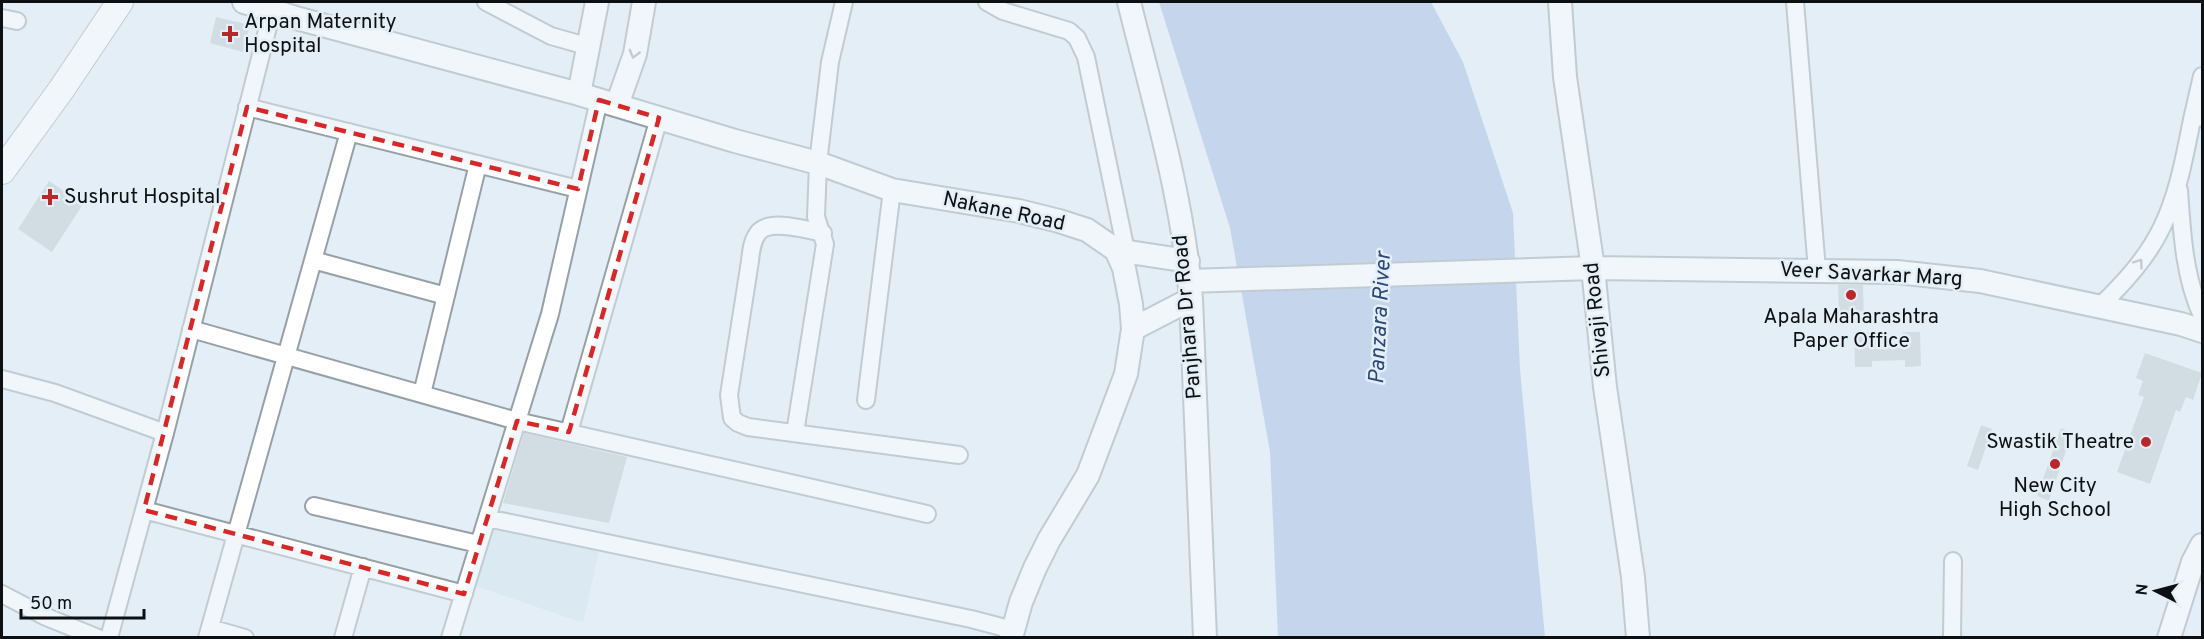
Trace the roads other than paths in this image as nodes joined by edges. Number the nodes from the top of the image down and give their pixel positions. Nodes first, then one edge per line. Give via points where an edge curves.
1 (120, 2) edge
2 (491, 2) edge
3 (597, 2) edge
4 (644, 2) edge
5 (844, 2) edge
6 (987, 2) edge
7 (1129, 2) edge
8 (1560, 2) edge
9 (1795, 2) edge
10 (260, 5) edge
11 (590, 47) junction
12 (2202, 76) edge
13 (598, 100) junction
14 (247, 107) junction
15 (2198, 117) edge
16 (659, 118) junction
17 (349, 132) junction
18 (818, 163) junction
19 (478, 164) junction
20 (2, 171) edge
21 (2178, 183) junction
22 (578, 189) junction
23 (892, 190) junction
24 (823, 233) junction
25 (1121, 251) junction
26 (313, 260) junction
27 (1593, 268) junction
28 (1817, 270) junction
29 (1189, 280) junction
30 (446, 296) junction
31 (2100, 306) junction
32 (2202, 316) edge
33 (191, 329) junction
34 (1132, 329) junction
35 (2202, 331) edge
36 (286, 356) junction
37 (2, 380) edge
38 (422, 394) junction
39 (866, 400) dead end
40 (517, 420) junction
41 (569, 432) junction
42 (165, 433) junction
43 (795, 433) junction
44 (959, 455) dead end
45 (314, 506) dead end
46 (144, 510) junction
47 (927, 514) dead end
48 (487, 518) junction
49 (237, 534) junction
50 (478, 544) junction
51 (2202, 545) edge
52 (1953, 561) dead end
53 (363, 567) junction
54 (2, 594) edge
55 (464, 594) junction
56 (209, 633) edge
57 (1012, 634) edge
58 (98, 638) edge
59 (109, 638) edge
60 (245, 638) edge
61 (343, 638) edge
62 (450, 638) edge
63 (1205, 638) edge
64 (1638, 638) edge
65 (1952, 638) edge
66 (2169, 638) edge

1 - 20 main road
2 - 11 street via 532,28
3 - 11 street
4 -> 13 street via 635,54
5 - 18 street via 830,62
6 - 25 street via 1003,11 1069,31 1077,38 1086,57
7 - 29 street, Panjhara Dr Road via 1170,165
8 - 27 street, Shivaji Road via 1565,77
9 - 28 street
10 - 13 street, Nakane Road
10 - 14 street
11 - 13 street
12 - 15 street
13 - 16 street, Nakane Road
13 - 22 street
14 - 17 street
14 - 33 street
15 - 21 street
16 - 18 street, Nakane Road
16 - 41 street
17 - 19 street
17 - 26 street
18 - 23 street, Nakane Road
18 - 24 street via 816,217
19 - 22 street
19 - 30 street
31 -> 21 street via 2143,259 2163,226
21 - 32 street via 2186,265
22 - 40 street via 550,314
23 - 25 street, Nakane Road via 1039,216 1087,230
23 - 39 street
24 - 43 street via 825,244
24 - 43 street via 772,225 758,233 753,242 729,395 732,418 738,423
25 - 29 street
25 - 34 street
26 - 30 street
26 - 36 street
27 - 28 street, Veer Savarkar Marg
27 - 29 street, Veer Savarkar Marg
27 - 64 street, Shivaji Road
28 - 31 street, Veer Savarkar Marg via 1897,272 1980,281
29 - 34 street
29 - 63 street, Panjhara Dr Road
30 - 38 street
31 - 35 street, Veer Savarkar Marg
33 - 36 street
33 - 42 street
34 - 57 street via 1126,374 1088,475 1035,568
36 - 38 street
36 - 49 street
37 - 42 street via 55,393
38 - 40 street
40 - 41 street
40 - 48 street
41 - 47 street
42 - 46 street
43 - 44 street
45 - 50 street
46 - 49 street
46 - 59 street
48 - 50 street
48 - 57 street via 971,619
49 - 53 street
49 - 56 street
50 - 55 street
51 - 66 street
52 - 65 street
53 - 55 street
53 - 61 street
54 - 58 street
55 - 62 street
56 - 60 street

